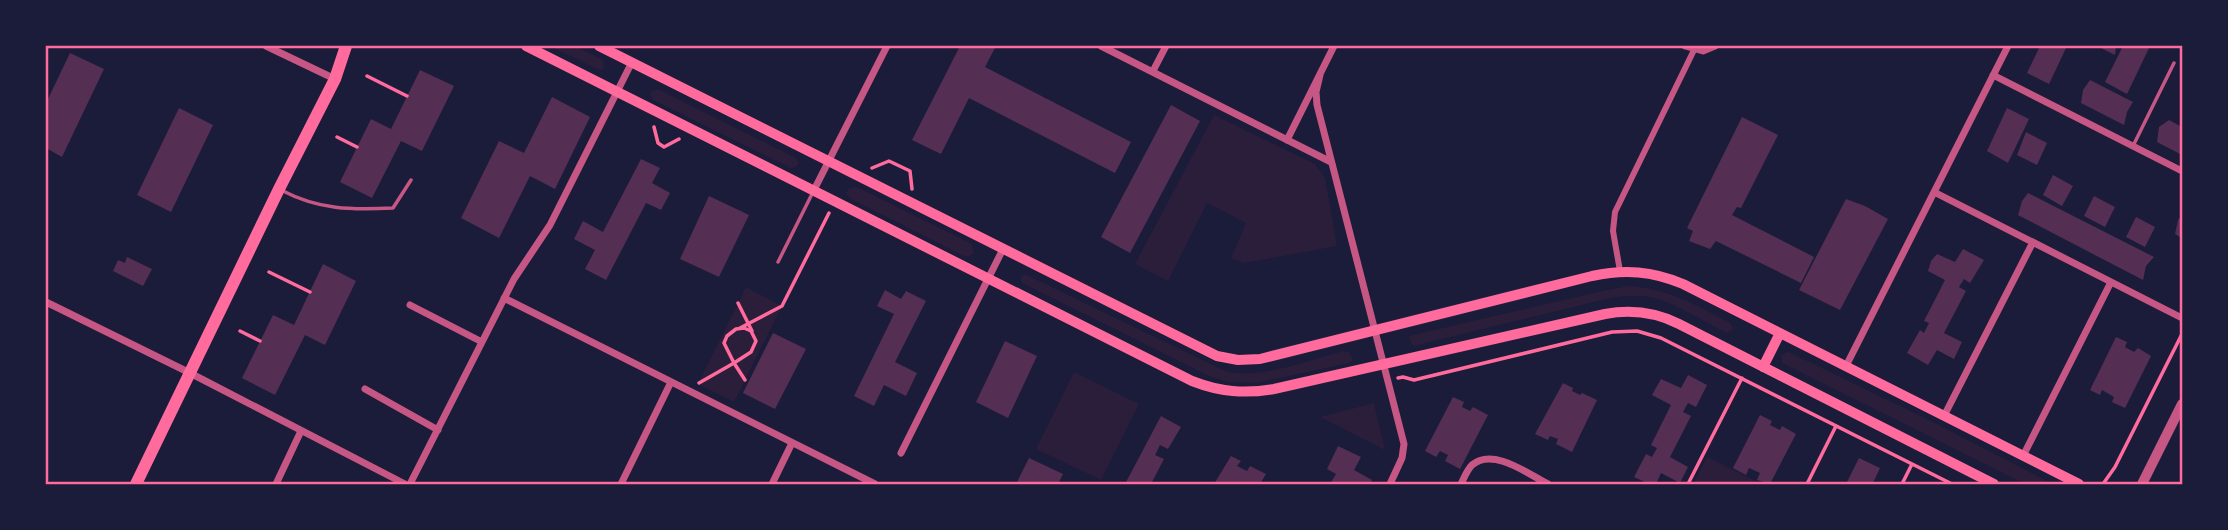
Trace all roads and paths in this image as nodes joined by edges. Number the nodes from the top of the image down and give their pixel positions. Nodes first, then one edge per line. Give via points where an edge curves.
1 (266, 46) edge
2 (346, 46) edge
3 (526, 46) edge
4 (599, 46) edge
5 (885, 46) edge
6 (1101, 46) edge
7 (1166, 46) edge
8 (1334, 46) edge
9 (1685, 46) edge
10 (1715, 46) edge
11 (2008, 46) edge
12 (1694, 50) junction
13 (632, 62) junction
14 (2174, 62) dead end
15 (1153, 71) junction
16 (1320, 75) junction
17 (1993, 75) junction
18 (367, 76) dead end
19 (335, 79) junction
20 (617, 91) junction
21 (407, 96) dead end
22 (337, 137) dead end
23 (1287, 140) junction
24 (2133, 146) junction
25 (357, 147) dead end
26 (829, 161) junction
27 (1331, 162) junction
28 (2182, 171) edge
29 (856, 175) junction
30 (411, 180) dead end
31 (279, 189) junction
32 (814, 191) junction
33 (1934, 192) junction
34 (835, 201) junction
35 (915, 205) junction
36 (2033, 242) junction
37 (1003, 249) junction
38 (778, 262) dead end
39 (1620, 271) junction
40 (270, 272) dead end
41 (988, 278) junction
42 (2111, 282) junction
43 (310, 292) dead end
44 (504, 298) junction
45 (46, 302) edge
46 (738, 303) dead end
47 (410, 305) dead end
48 (2182, 318) edge
49 (748, 324) junction
50 (740, 328) junction
51 (240, 331) dead end
52 (1374, 331) junction
53 (753, 333) junction
54 (1780, 333) junction
55 (2182, 334) edge
56 (260, 341) dead end
57 (482, 342) junction
58 (734, 363) junction
59 (1383, 365) junction
60 (1846, 366) junction
61 (1763, 367) junction
62 (190, 373) junction
63 (1742, 378) junction
64 (745, 380) dead end
65 (1415, 380) dead end
66 (671, 382) junction
67 (365, 389) dead end
68 (687, 390) junction
69 (2182, 404) edge
70 (1944, 416) junction
71 (1836, 426) junction
72 (438, 430) junction
73 (302, 431) junction
74 (792, 443) junction
75 (901, 453) dead end
76 (2022, 456) junction
77 (1912, 464) junction
78 (140, 483) edge
79 (276, 485) edge
80 (408, 485) edge
81 (621, 485) edge
82 (772, 485) edge
83 (875, 485) edge
84 (1390, 485) edge
85 (1461, 485) edge
86 (1549, 485) edge
87 (1688, 485) edge
88 (1807, 485) edge
89 (1902, 485) edge
90 (1952, 485) edge
91 (1994, 485) edge
92 (2080, 485) edge
93 (2103, 485) edge
94 (2142, 485) edge

1 - 19 street
2 - 19 main road
3 - 20 main road
4 - 13 main road
5 - 26 street
6 - 15 street
7 - 15 street
8 - 16 street
9 - 12 street
10 - 12 street via 1708,51
11 - 17 street
12 - 39 street via 1615,212 1613,231
13 - 20 street
13 - 26 main road
14 - 24 lane
15 - 23 street
16 - 23 street
16 - 27 street via 1316,98
17 - 24 street
17 - 33 street
18 - 21 path
19 - 31 main road
20 - 32 main road
20 - 44 street via 550,225
22 - 25 path
23 - 27 street
24 - 28 street
26 - 29 main road
26 - 32 street
27 - 52 street
29 - 35 main road
29 - 35 path via 889,161 896,163 910,172
30 - 31 lane via 393,208 332,208
31 - 62 main road
32 - 34 main road
32 - 38 lane
33 - 36 street
33 - 60 street
34 - 41 main road
34 - 49 path via 782,306
35 - 37 main road
36 - 42 street
36 - 70 street
37 - 41 street
37 - 52 main road via 1196,347 1227,358 1261,359
39 - 52 main road
39 - 54 main road via 1669,278
40 - 43 path
41 - 59 main road via 1218,390 1260,392
41 - 75 street
42 - 48 street
42 - 76 street
44 - 57 street
44 - 66 street
45 - 62 street
46 - 49 path
47 - 57 street
49 - 50 path
49 - 53 path
50 - 53 path
50 - 58 path via 724,339
51 - 56 path
52 - 59 street
53 - 58 path via 752,350
54 - 60 main road
54 - 61 main road
55 - 93 path
57 - 72 street
58 - 64 path
58 - 68 path
59 - 61 main road via 1630,311 1668,318
59 - 84 street via 1404,444
60 - 70 main road
61 - 91 main road
62 - 73 street
62 - 78 main road
63 - 65 path via 1661,338 1624,330
63 - 71 path
63 - 87 path
66 - 68 street
66 - 81 street
67 - 72 street
68 - 74 street
69 - 94 street
70 - 76 main road
71 - 77 path
71 - 88 path
72 - 80 street
73 - 79 street
73 - 80 street
74 - 82 street
74 - 83 street
76 - 92 main road
77 - 89 path
77 - 90 path
85 - 86 street via 1472,465 1492,458

